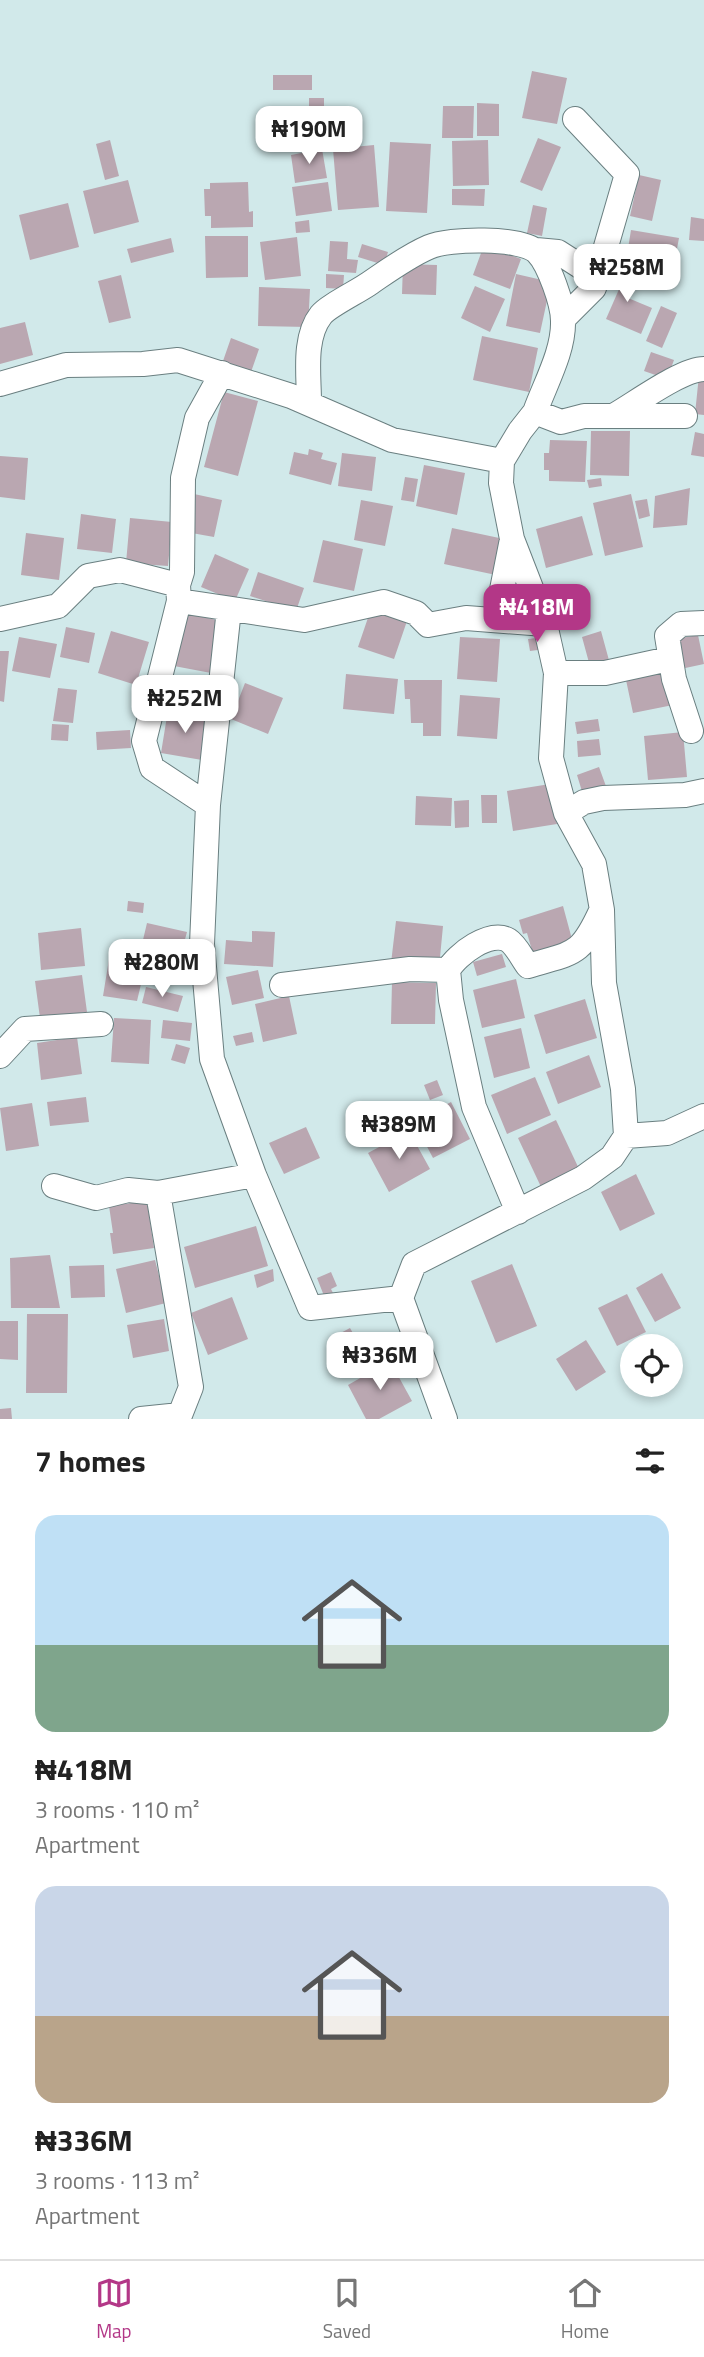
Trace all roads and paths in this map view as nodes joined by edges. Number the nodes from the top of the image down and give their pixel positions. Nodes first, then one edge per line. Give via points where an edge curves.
1 (575, 119) dead end
2 (536, 250) junction
3 (597, 276) junction
4 (564, 319) junction
5 (704, 369) edge
6 (222, 373) junction
7 (0, 383) edge
8 (309, 402) junction
9 (535, 412) junction
10 (614, 416) junction
11 (685, 416) dead end
12 (502, 461) junction
13 (512, 539) junction
14 (179, 593) junction
15 (229, 609) junction
16 (0, 619) edge
17 (496, 620) junction
18 (704, 623) edge
19 (545, 624) junction
20 (669, 659) junction
21 (556, 673) junction
22 (691, 731) dead end
23 (704, 791) edge
24 (208, 805) junction
25 (566, 813) junction
26 (601, 910) junction
27 (448, 970) junction
28 (282, 985) dead end
29 (101, 1024) dead end
30 (0, 1056) edge
31 (704, 1116) edge
32 (626, 1136) junction
33 (254, 1175) junction
34 (54, 1186) dead end
35 (158, 1193) junction
36 (519, 1212) junction
37 (401, 1298) junction
38 (141, 1419) edge
39 (445, 1419) edge

1 - 3 street via 627,174
2 - 3 street via 558,251
2 - 4 street via 551,271
2 - 8 street via 499,240 430,246 322,313 310,339
3 - 4 street via 594,288
4 - 9 street via 561,343
5 - 10 street via 668,383
6 - 7 street via 178,360 65,365
6 - 8 street
6 - 14 street via 197,418 183,478
8 - 12 street via 392,440
9 - 10 street via 561,422
9 - 12 street
10 - 11 street
12 - 13 street
13 - 17 street
13 - 19 street
14 - 15 street
14 - 16 street via 120,570 88,576 58,606
14 - 24 street via 144,741 152,768
15 - 17 street via 304,620 384,602 416,613 428,625 466,618
15 - 24 street
17 - 19 street
18 - 20 street via 681,624 667,636
19 - 21 street
20 - 21 street via 605,673
20 - 22 street
21 - 25 street via 551,758
23 - 25 street via 603,797
24 - 33 street via 202,944 212,1059
25 - 26 street via 594,864
26 - 27 street via 589,937 575,952 528,966 511,942 501,937 471,946
26 - 32 street via 604,983 623,1090
27 - 28 street via 410,969
27 - 36 street via 474,1107
29 - 30 street via 26,1029
31 - 32 street via 667,1133
32 - 36 street via 612,1157 583,1178
33 - 35 street
33 - 37 street via 310,1308
34 - 35 street via 96,1198 128,1190
35 - 38 street via 191,1387 180,1415
36 - 37 street via 414,1264
37 - 39 street

